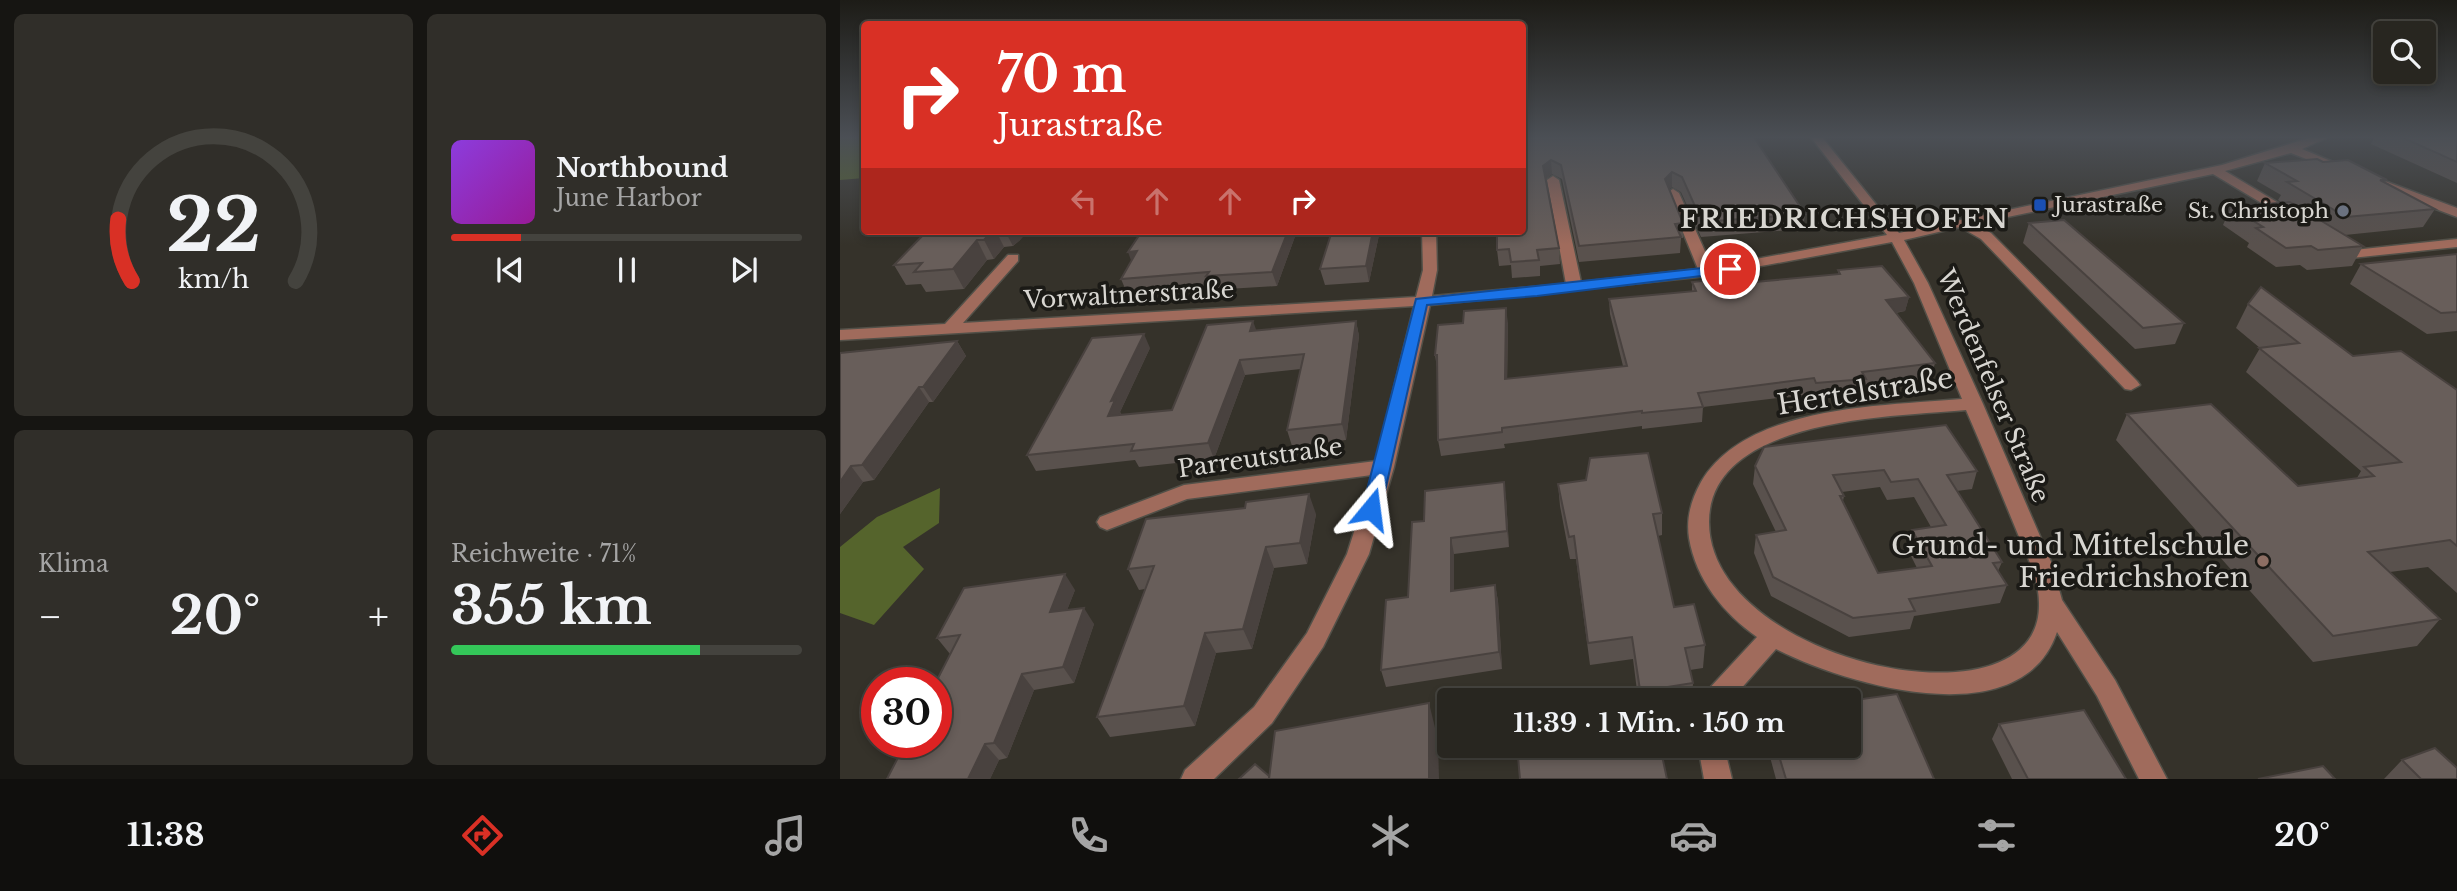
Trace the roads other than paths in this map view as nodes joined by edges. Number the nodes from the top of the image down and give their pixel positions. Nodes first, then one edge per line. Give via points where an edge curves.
1 (1844, 172) edge
2 (2197, 172) edge
3 (2219, 172) edge
4 (2351, 172) edge
5 (1553, 180) edge
6 (1673, 193) edge
7 (2457, 213) edge
8 (1963, 223) junction
9 (2305, 225) edge
10 (1429, 235) edge
11 (1896, 237) junction
12 (2328, 239) edge
13 (2457, 243) edge
14 (1013, 258) dead end
15 (1707, 272) junction
16 (1574, 287) junction
17 (1421, 302) junction
18 (951, 327) junction
19 (840, 335) edge
20 (2132, 385) dead end
21 (1974, 404) junction
22 (1384, 467) junction
23 (1107, 522) dead end
24 (2051, 603) junction
25 (1772, 637) junction
26 (1726, 688) edge
27 (1714, 758) edge
28 (1195, 779) edge
29 (1718, 779) edge
30 (2153, 779) edge

1 - 11 street, Werdenfelser Straße
2 - 8 street
3 - 9 street
4 - 7 street
5 - 16 street
6 - 15 street
8 - 11 street
8 - 20 street via 1986,236
10 - 17 street via 1430,270
11 - 15 street
11 - 21 street, Werdenfelser Straße
12 - 13 street via 2351,254
14 - 18 street
15 - 16 street
16 - 17 street
17 - 18 street, Vorwaltnerstraße
17 - 22 street
18 - 19 street, Vorwaltnerstraße
21 - 24 street, Werdenfelser Straße via 2041,564
21 - 25 street, Hertelstraße via 1808,424 1748,446 1724,465 1708,485 1699,510 1699,538 1708,567 1727,597
22 - 23 street, Parreutstraße via 1184,492
22 - 28 street via 1358,554 1315,640 1263,715
24 - 25 street, Hertelstraße via 2042,642 2014,669 1976,681 1894,680 1810,655
24 - 30 street, Werdenfelser Straße via 2106,688
25 - 26 street
27 - 29 street

